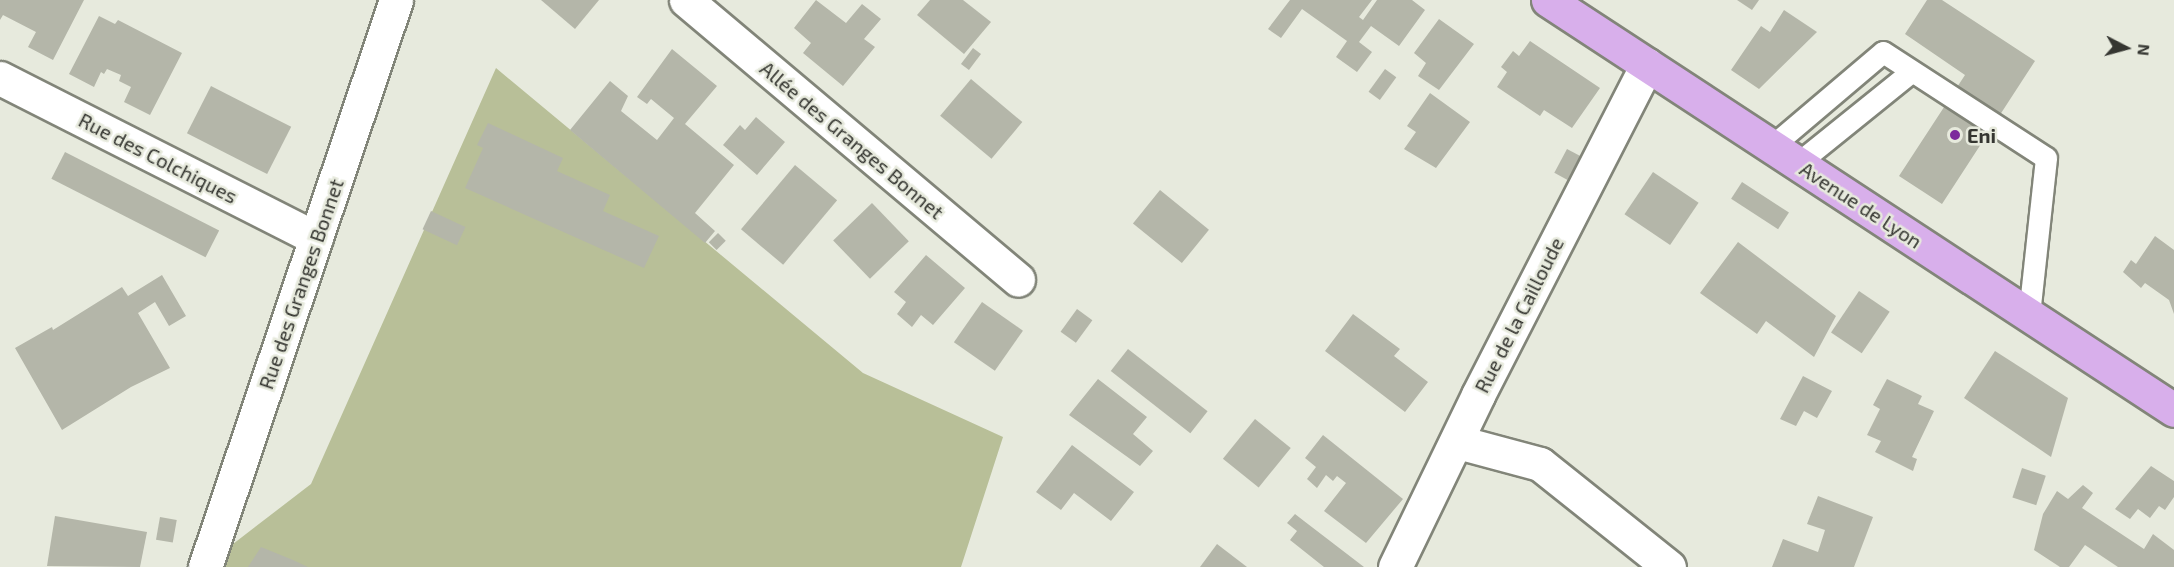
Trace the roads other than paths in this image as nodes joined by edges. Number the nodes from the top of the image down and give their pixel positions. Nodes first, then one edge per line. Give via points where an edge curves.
1 (396, 0) edge
2 (686, 0) edge
3 (1548, 0) edge
4 (1647, 65) junction
5 (1912, 70) junction
6 (0, 78) edge
7 (1785, 155) junction
8 (316, 238) junction
9 (1018, 280) dead end
10 (2029, 315) junction
11 (2174, 410) edge
12 (1458, 442) junction
13 (205, 567) edge
14 (1395, 567) edge
15 (1669, 567) edge

1 - 8 street, Rue des Granges Bonnet
2 - 9 street, Allée des Granges Bonnet
3 - 4 main road, Avenue de Lyon
4 - 7 main road, Avenue de Lyon
4 - 12 street, Rue de la Cailloude via 1478,395
5 - 7 lane
5 - 7 lane via 1883,52
5 - 10 lane via 2046,158
6 - 8 street, Rue des Colchiques
7 - 10 main road, Avenue de Lyon
8 - 13 street, Rue des Granges Bonnet
10 - 11 main road, Avenue de Lyon
12 - 14 street, Rue de la Cailloude
12 - 15 street via 1540,464

